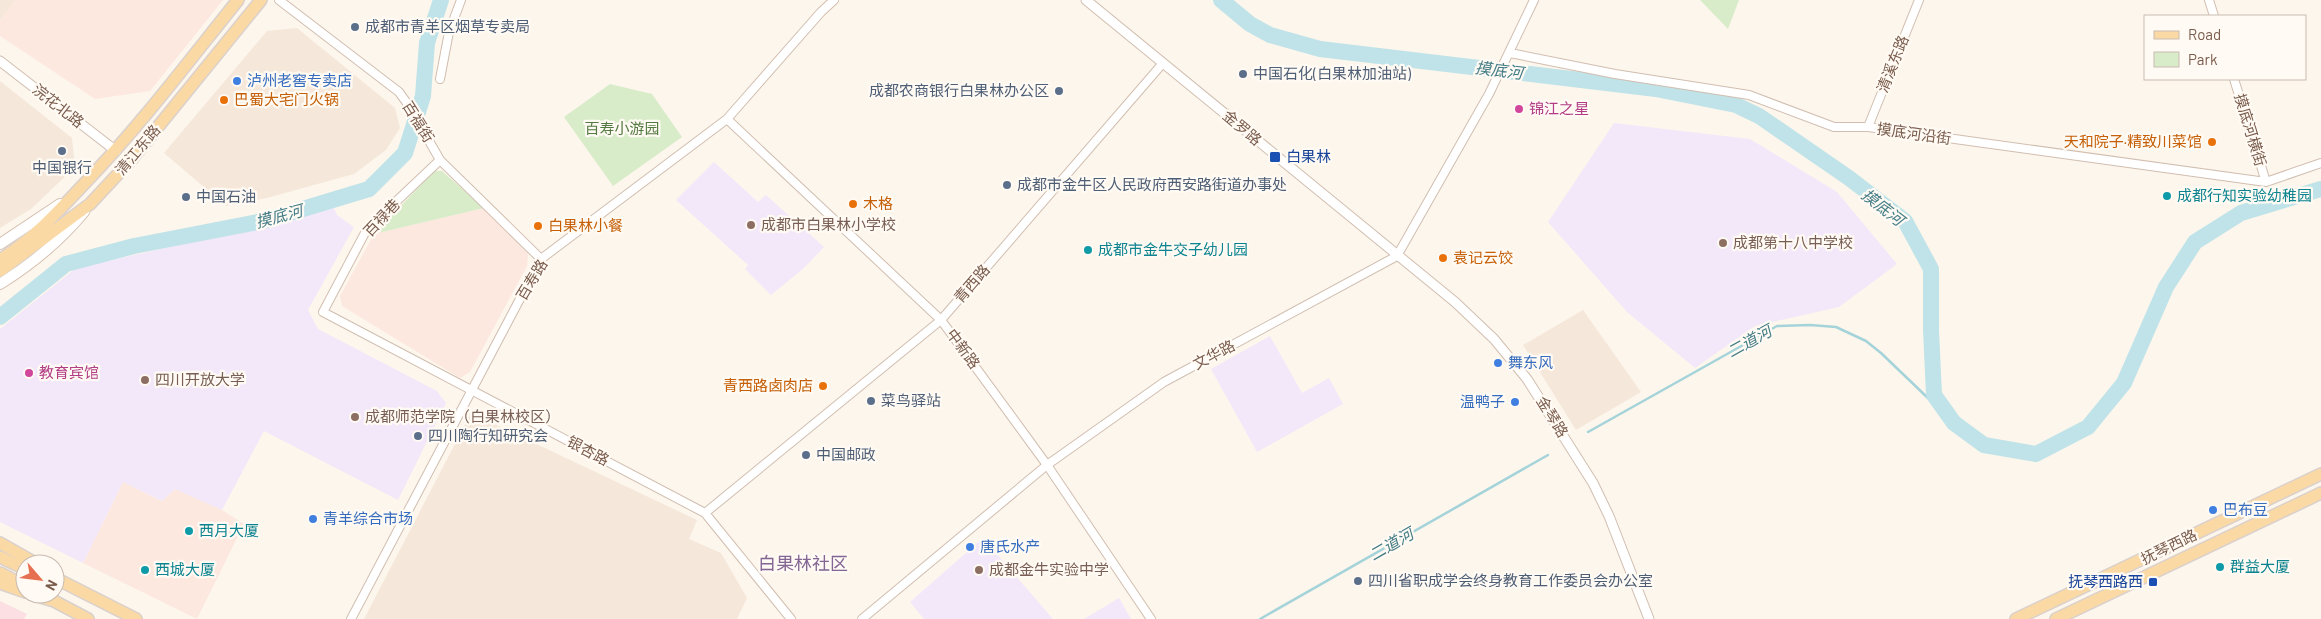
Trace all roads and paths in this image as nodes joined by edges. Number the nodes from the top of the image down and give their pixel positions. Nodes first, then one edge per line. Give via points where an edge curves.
1 (238, 0) edge
2 (261, 0) edge
3 (279, 0) edge
4 (461, 0) edge
5 (834, 0) edge
6 (1086, 0) edge
7 (1534, 0) edge
8 (1919, 0) edge
9 (2209, 0) edge
10 (2214, 15) edge
11 (1510, 53) junction
12 (0, 61) edge
13 (1163, 63) junction
14 (440, 80) dead end
15 (2234, 80) edge
16 (727, 119) junction
17 (1868, 127) junction
18 (116, 151) junction
19 (440, 160) junction
20 (2321, 163) edge
21 (2266, 182) junction
22 (77, 192) junction
23 (90, 204) junction
24 (32, 243) junction
25 (0, 244) edge
26 (1397, 256) junction
27 (541, 259) junction
28 (0, 260) edge
29 (0, 271) edge
30 (0, 284) edge
31 (323, 312) joint
32 (941, 320) junction
33 (472, 390) junction
34 (1047, 465) junction
35 (2321, 474) edge
36 (2321, 493) edge
37 (706, 513) junction
38 (0, 542) edge
39 (20, 554) edge
40 (0, 557) edge
41 (15, 564) edge
42 (0, 573) edge
43 (15, 581) edge
44 (0, 583) edge
45 (65, 584) edge
46 (15, 588) edge
47 (61, 604) edge
48 (88, 619) edge
49 (136, 619) edge
50 (351, 619) edge
51 (792, 619) edge
52 (862, 619) edge
53 (1151, 619) edge
54 (1649, 619) edge
55 (2016, 619) edge
56 (2056, 619) edge

1 - 18 main road, 清江东路
2 - 23 main road, 清江东路
3 - 19 street, 百福街 via 399,92
4 - 14 street via 449,32
5 - 16 street, 百寿路
6 - 13 street, 金罗路
7 - 11 street
8 - 17 street, 清溪东路
9 - 10 street
11 - 17 street, 摸底河沿街 via 1615,74 1749,95 1834,127
11 - 26 street
12 - 18 street, 浣花北路
13 - 26 street, 金罗路
13 - 32 street, 青西路
15 - 21 street, 摸底河横街
16 - 27 street, 百寿路
16 - 32 street, 中新路
17 - 21 street, 摸底河沿街
18 - 22 main road, 清江东路
19 - 27 street, 百福街
19 - 31 street, 百禄巷 via 368,229
20 - 21 street, 摸底河沿街
22 - 24 main road, 清江东路
22 - 25 main road
23 - 24 main road
23 - 30 main road, 清江东路 via 67,232 37,259
24 - 28 main road
24 - 29 main road
26 - 34 street, 文华路 via 1164,382
26 - 54 street, 金琴路 via 1455,302 1494,339 1527,379 1593,483
27 - 33 street, 百寿路
31 - 33 street, 银杏路
32 - 34 street, 中新路
32 - 37 street, 青西路
33 - 37 street, 银杏路
33 - 50 street, 百寿路
34 - 52 street, 文华路
34 - 53 street, 中新路
35 - 55 main road, 抚琴西路
36 - 56 main road, 抚琴西路
37 - 51 street, 银杏路
38 - 39 main road
40 - 41 main road
42 - 43 main road
44 - 46 main road
45 - 49 main road
47 - 48 main road

